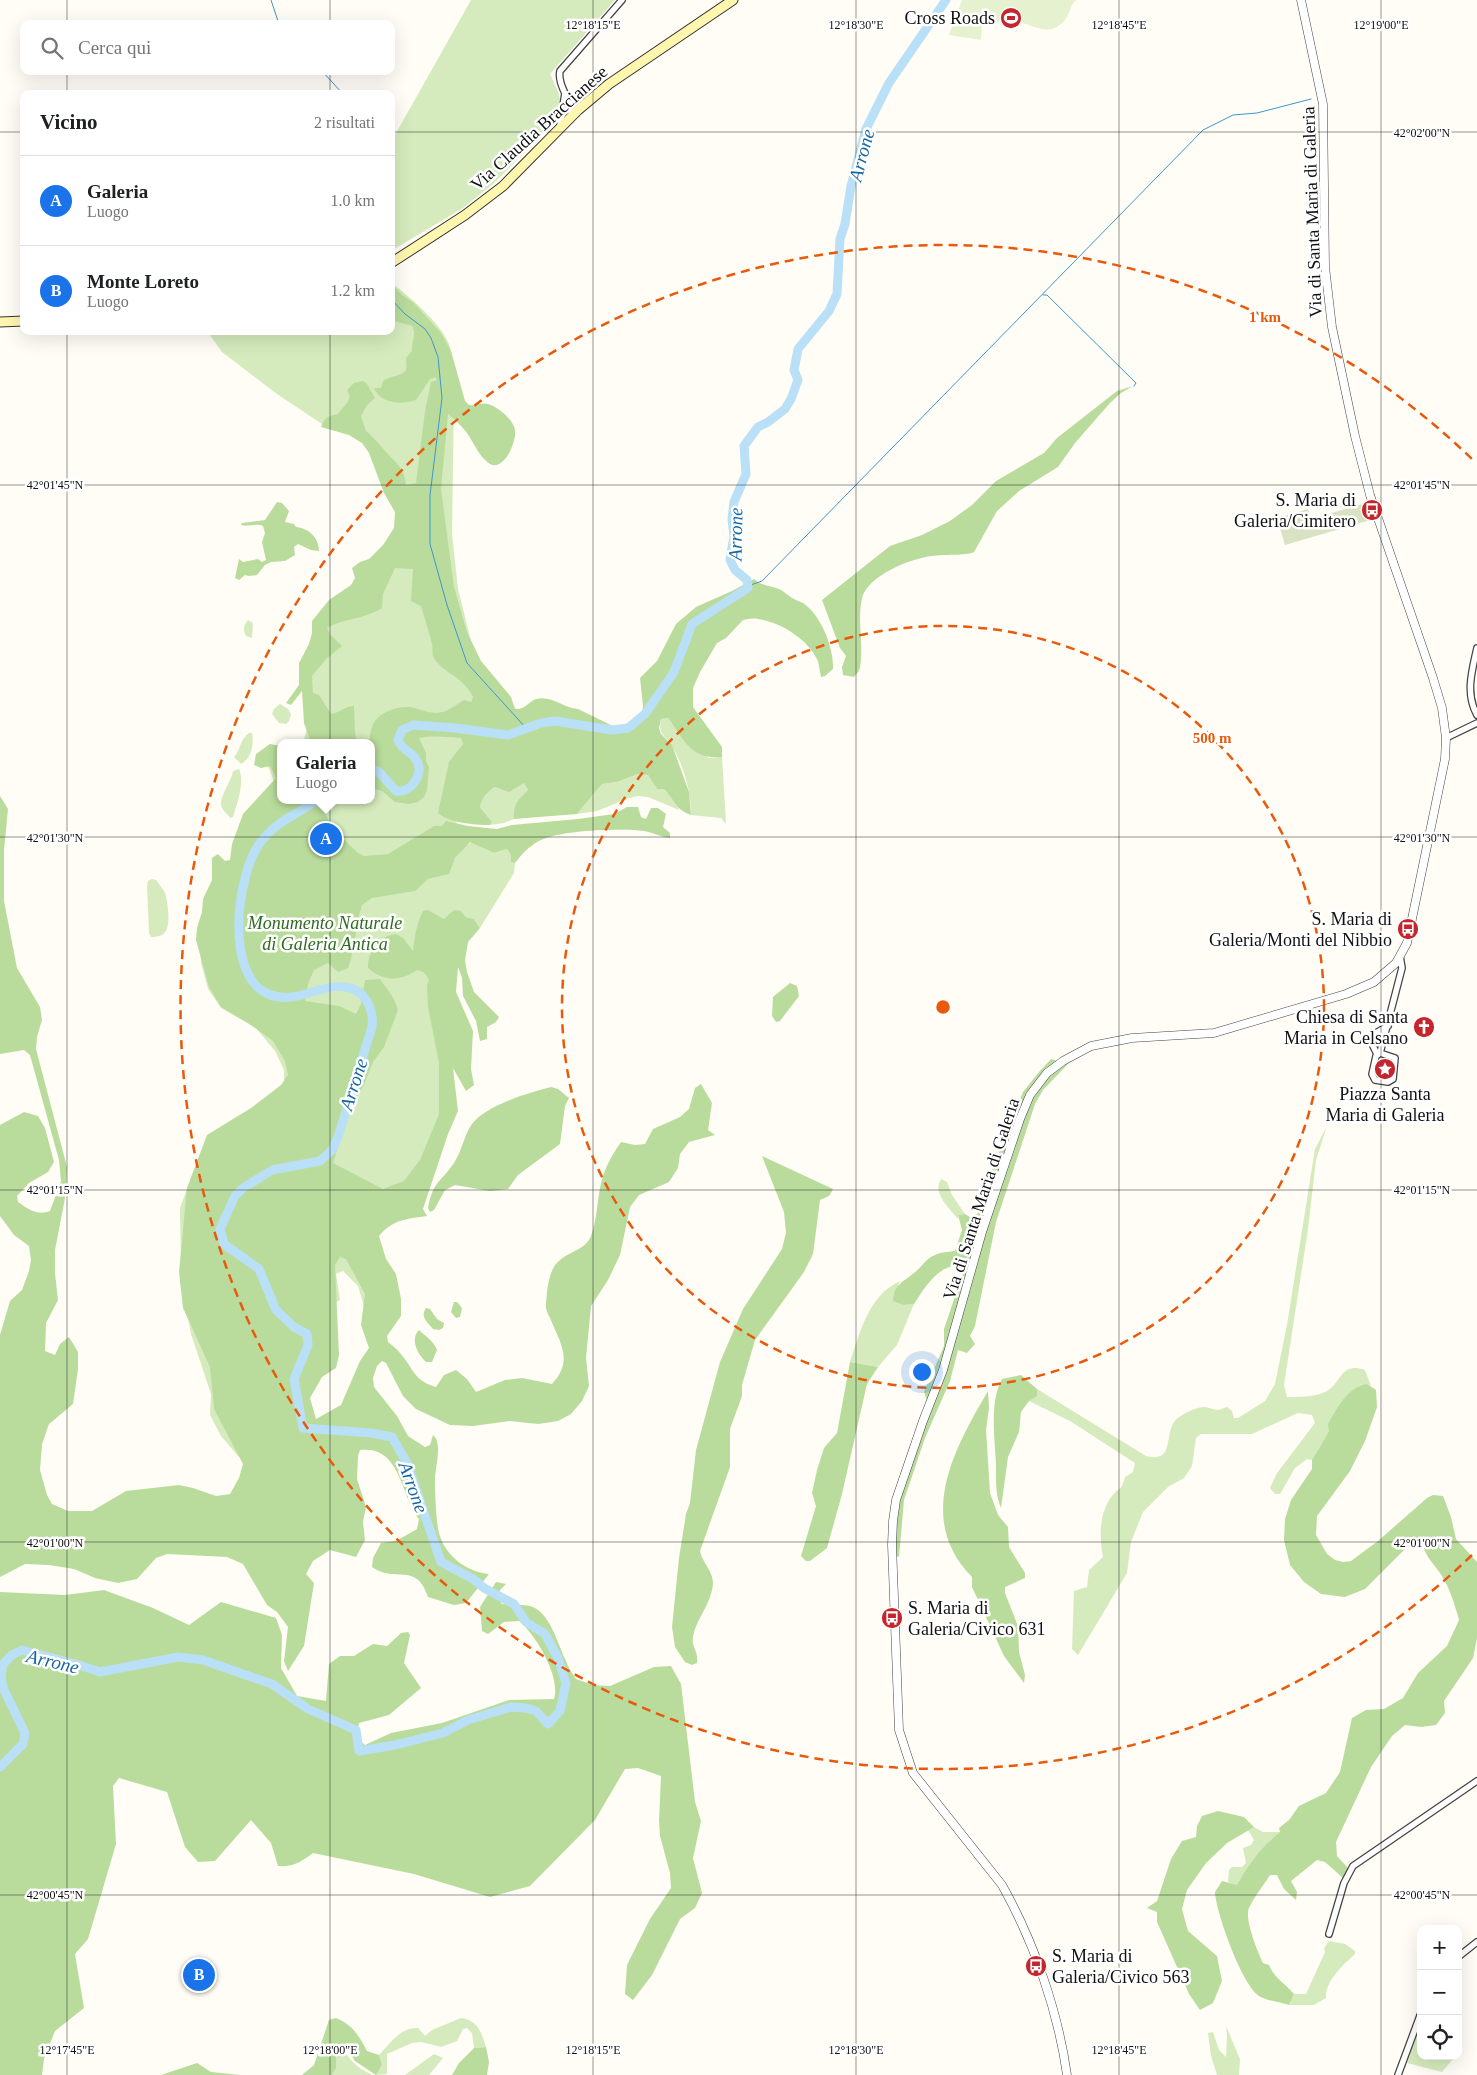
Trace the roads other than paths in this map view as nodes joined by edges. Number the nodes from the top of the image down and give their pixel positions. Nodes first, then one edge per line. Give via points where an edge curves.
1 (622, 0) edge
2 (733, 0) edge
3 (1302, 0) edge
4 (565, 91) junction
5 (584, 104) junction
6 (572, 116) junction
7 (559, 129) junction
8 (395, 260) edge
9 (20, 321) edge
10 (0, 322) edge
11 (1477, 648) edge
12 (1477, 715) edge
13 (1477, 723) edge
14 (1446, 738) junction
15 (1400, 956) junction
16 (1388, 1026) junction
17 (1379, 1054) junction
18 (1477, 1781) edge
19 (1329, 1934) dead end
20 (1477, 1942) edge
21 (1462, 1954) edge
22 (1420, 2015) edge
23 (1067, 2075) edge
24 (1398, 2075) edge

1 - 4 street via 561,69 560,80
2 - 5 main road, Via Claudia Braccianese
3 - 14 street, Via di Santa Maria di Galeria via 1323,104 1325,252 1332,327 1370,494 1433,678
4 - 5 street via 574,102
4 - 6 street via 567,109
4 - 7 street
5 - 6 main road, Via Claudia Braccianese
6 - 7 main road, Via Claudia Braccianese
7 - 8 main road, Via Claudia Braccianese via 494,194
9 - 10 main road
11 - 12 street via 1470,687 1470,700
13 - 14 street
14 - 15 street, Via di Santa Maria di Galeria via 1443,775 1407,943
15 - 16 street via 1402,968
15 - 23 street, Via di Santa Maria di Galeria via 1374,982 1346,994 1214,1033 1132,1038 1091,1046 1063,1061 1038,1084 1020,1119 982,1232 945,1362 896,1500 892,1544 899,1730 913,1773 1009,1897 1052,2002
16 - 17 street
16 - 17 street via 1376,1032 1373,1046
17 - 17 street via 1396,1058 1393,1078 1388,1082 1375,1080 1372,1074
18 - 19 street via 1353,1866 1344,1883
20 - 21 street
22 - 24 street

